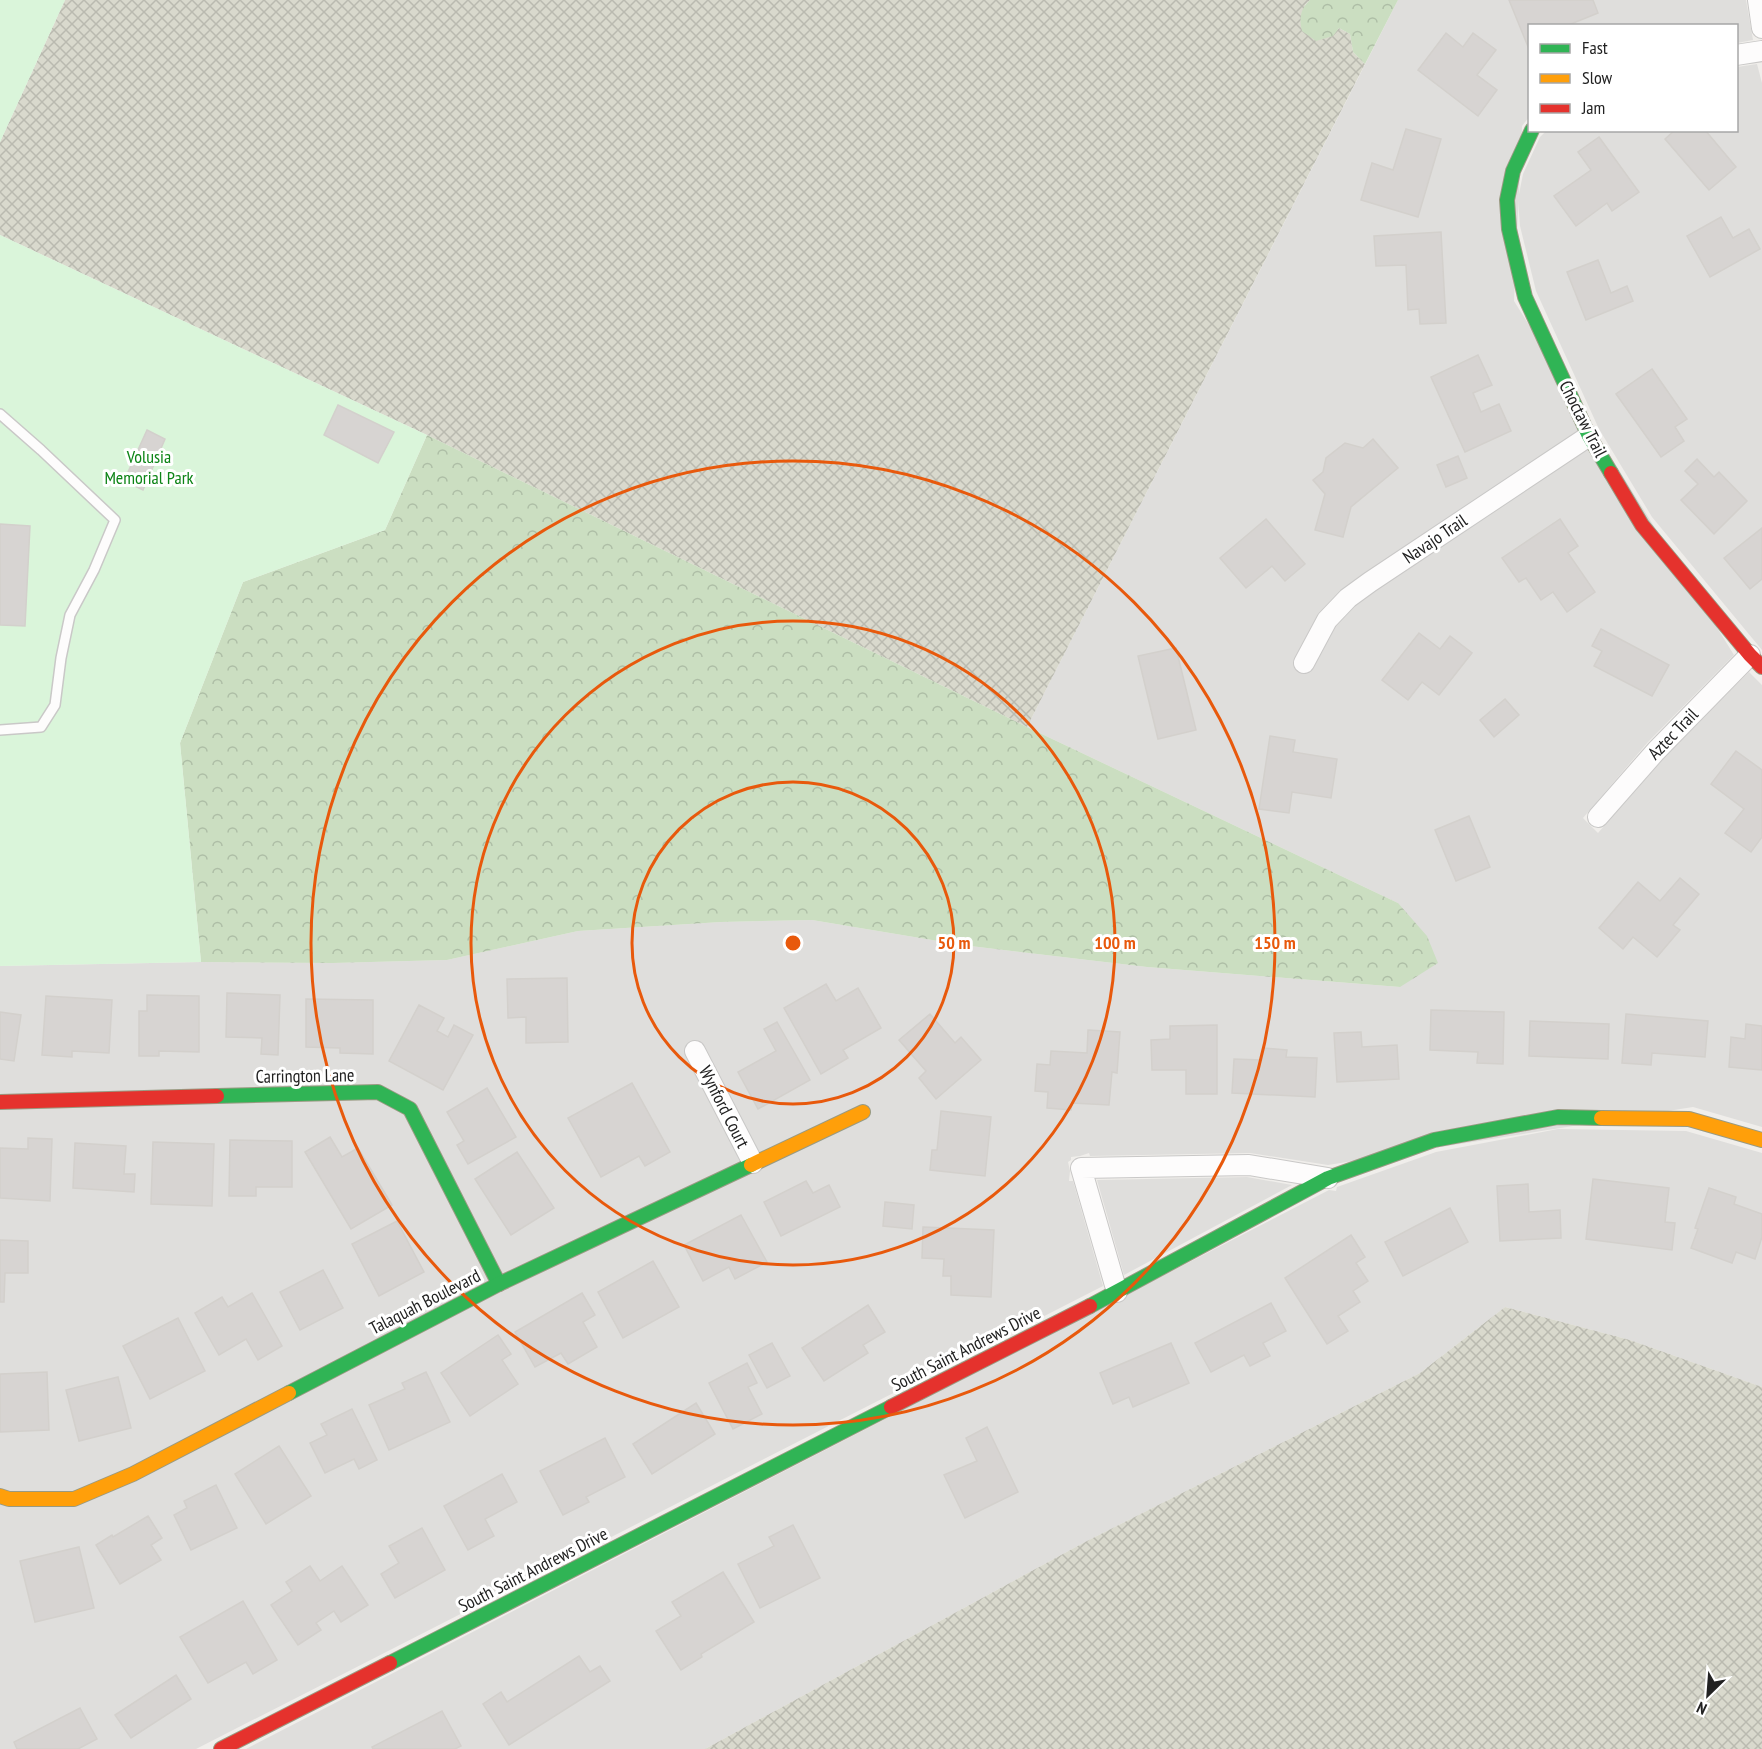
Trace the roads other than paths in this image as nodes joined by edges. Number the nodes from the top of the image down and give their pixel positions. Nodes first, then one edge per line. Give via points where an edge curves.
1 (1758, 0) edge
2 (1762, 28) edge
3 (1762, 51) edge
4 (1738, 55) edge
5 (1531, 132) edge
6 (0, 414) edge
7 (1589, 436) junction
8 (1756, 661) edge
9 (1304, 663) dead end
10 (0, 730) edge
11 (1598, 817) dead end
12 (694, 1051) dead end
13 (0, 1102) edge
14 (863, 1112) dead end
15 (1762, 1140) edge
16 (753, 1163) junction
17 (1328, 1178) junction
18 (499, 1284) junction
19 (1117, 1292) junction
20 (0, 1496) edge
21 (221, 1749) edge

1 - 2 street
3 - 4 street
5 - 7 street, Choctaw Trail via 1513,171 1507,200 1509,229 1525,297
6 - 10 lane via 115,520 70,615 55,705 41,728
7 - 8 street, Choctaw Trail via 1642,525
7 - 9 street, Navajo Trail via 1348,598 1327,620
8 - 11 street, Aztec Trail via 1656,751
12 - 16 street, Wynford Court
13 - 18 street, Carrington Lane via 378,1092 410,1109
14 - 16 street, Talaquah Boulevard
15 - 17 street, South Saint Andrews Drive via 1689,1119 1558,1117 1434,1140
16 - 18 street, Talaquah Boulevard
17 - 19 street, South Saint Andrews Drive
17 - 19 street via 1249,1165 1082,1168
18 - 20 street, Talaquah Boulevard via 123,1478 74,1498
19 - 21 street, South Saint Andrews Drive

